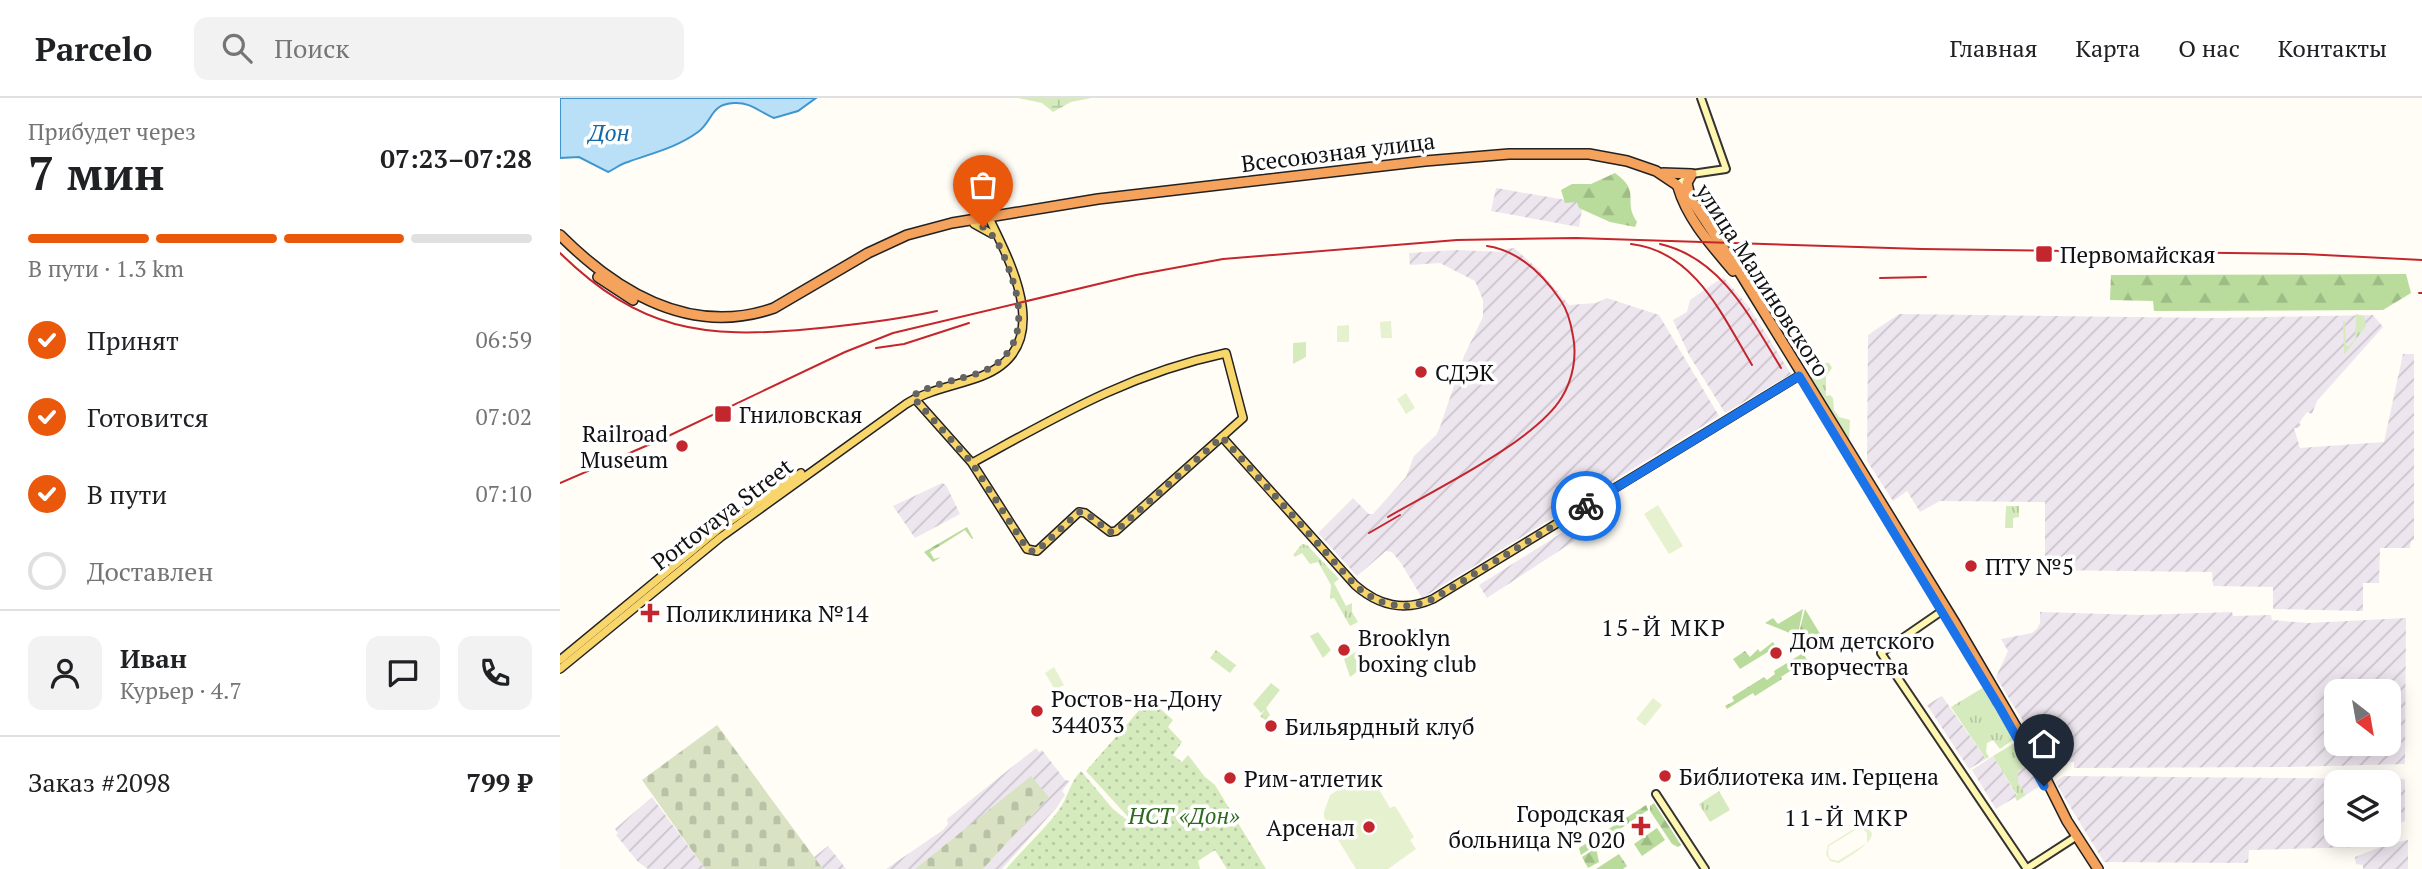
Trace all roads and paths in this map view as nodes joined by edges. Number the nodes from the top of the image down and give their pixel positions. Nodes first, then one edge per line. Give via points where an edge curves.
1 (1701, 98) edge
2 (1656, 171) junction
3 (1692, 174) junction
4 (1677, 184) junction
5 (1692, 201) junction
6 (990, 219) junction
7 (974, 224) junction
8 (994, 234) junction
9 (560, 235) edge
10 (560, 244) edge
11 (602, 276) junction
12 (1800, 375) junction
13 (914, 397) junction
14 (1222, 437) junction
15 (972, 463) junction
16 (1943, 608) junction
17 (560, 660) edge
18 (560, 669) edge
19 (1656, 794) dead end
20 (2075, 837) junction
21 (1705, 869) edge
22 (2027, 869) edge
23 (2095, 869) edge

1 - 3 street via 1726,169
2 - 3 highway
2 - 4 highway, Всесоюзная улица
2 - 6 highway, Всесоюзная улица via 1589,154 1468,157 1098,199
3 - 4 street
3 - 5 highway via 1687,187
4 - 5 highway, улица Малиновского
4 - 12 highway, улица Малиновского via 1688,212 1737,275
5 - 12 highway, улица Малиновского
6 - 7 highway, Всесоюзная улица
6 - 8 main road
6 - 8 main road via 996,225
6 - 11 highway, Всесоюзная улица via 952,223 907,236 760,313 687,313
7 - 8 main road
7 - 11 highway, Всесоюзная улица via 925,234 886,249 790,306 743,320 709,321 653,309
8 - 13 main road via 1010,263 1022,305 1016,348 1001,366 982,376
9 - 11 highway
10 - 11 highway
12 - 14 main road via 1419,605 1396,606 1355,585
12 - 16 highway, улица Малиновского
13 - 15 main road
13 - 17 main road, Portovaya Street via 720,528
13 - 18 main road, Portovaya Street via 721,537
14 - 15 main road via 1116,531 1110,532 1086,513 1074,515 1037,551 1026,547
14 - 15 main road via 1243,418 1226,353 1154,372 1107,391
16 - 20 highway, улица Малиновского via 2039,775 2052,806
16 - 22 street via 1881,653
19 - 21 street
20 - 22 street
20 - 23 highway, улица Малиновского

